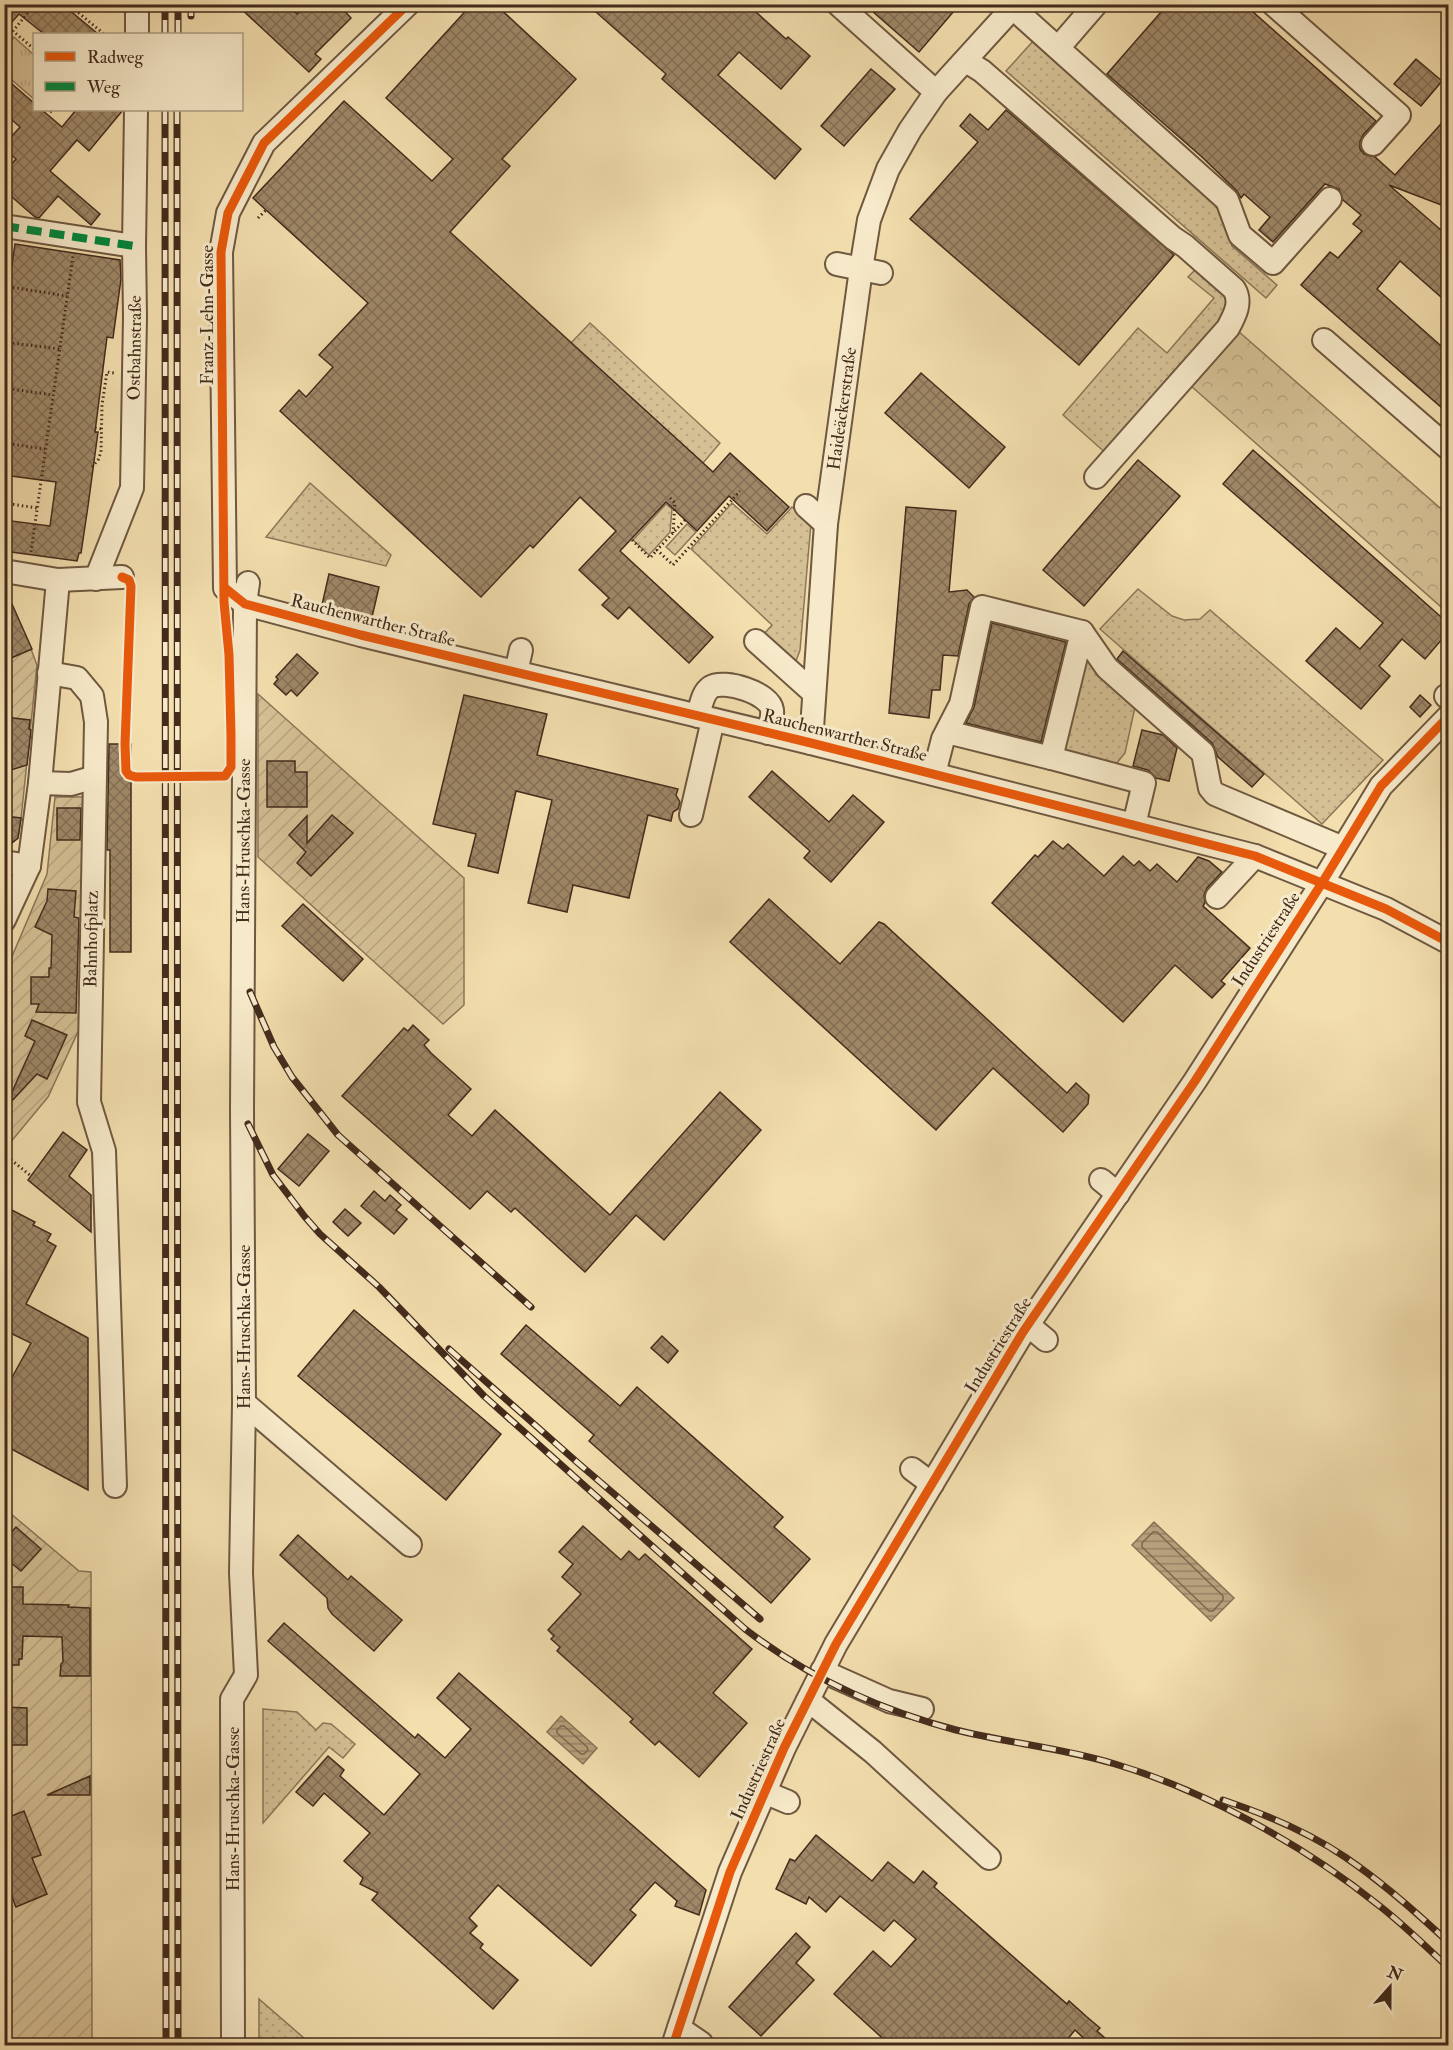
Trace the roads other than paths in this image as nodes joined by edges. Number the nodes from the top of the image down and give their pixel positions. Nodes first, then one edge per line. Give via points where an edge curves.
1 (137, 4) edge
2 (408, 4) edge
3 (838, 4) edge
4 (1096, 4) edge
5 (1273, 4) edge
6 (1015, 6) edge
7 (137, 33) edge
8 (1058, 48) junction
9 (966, 61) junction
10 (936, 92) junction
11 (136, 111) edge
12 (1373, 144) dead end
13 (1330, 200) dead end
14 (5, 230) edge
15 (134, 246) junction
16 (837, 264) dead end
17 (871, 271) junction
18 (1324, 340) dead end
19 (1449, 448) edge
20 (1096, 477) dead end
21 (806, 506) dead end
22 (826, 524) junction
23 (4, 571) edge
24 (122, 577) dead end
25 (96, 579) junction
26 (58, 580) junction
27 (225, 588) joint
28 (247, 594) junction
29 (1082, 632) junction
30 (756, 641) dead end
31 (49, 673) junction
32 (814, 693) junction
33 (1448, 704) edge
34 (705, 718) junction
35 (947, 732) junction
36 (759, 737) junction
37 (811, 743) junction
38 (1051, 758) junction
39 (934, 774) junction
40 (95, 777) junction
41 (40, 783) junction
42 (691, 815) dead end
43 (1134, 825) junction
44 (1343, 848) junction
45 (1255, 856) junction
46 (4, 862) edge
47 (29, 866) junction
48 (1322, 883) junction
49 (1217, 897) dead end
50 (4, 920) edge
51 (1449, 942) edge
52 (1028, 1325) junction
53 (1046, 1340) dead end
54 (244, 1403) junction
55 (912, 1468) dead end
56 (932, 1484) junction
57 (116, 1486) dead end
58 (410, 1545) dead end
59 (822, 1671) junction
60 (808, 1700) junction
61 (922, 1709) dead end
62 (764, 1792) junction
63 (788, 1802) dead end
64 (989, 1858) dead end
65 (676, 2037) edge
66 (701, 2043) dead end
67 (233, 2046) edge

1 - 7 street
2 - 27 street, Franz-Lehn-Gasse via 264,143 228,213 221,252
3 - 10 street
4 - 8 street
5 - 12 street via 1399,115
6 - 8 street
6 - 9 street, Haideäckerstraße
8 - 13 street via 1227,200 1240,235 1273,263
9 - 10 street, Haideäckerstraße
9 - 20 street via 1237,294 1237,308 1228,328
10 - 17 street, Haideäckerstraße via 888,168 869,220
11 - 15 street, Ostbahnstraße
14 - 15 street
15 - 25 street, Ostbahnstraße via 132,488
16 - 17 street
17 - 22 street, Haideäckerstraße
18 - 19 street
21 - 22 street
22 - 32 street, Haideäckerstraße
23 - 26 street
24 - 25 street
25 - 26 street
26 - 31 street
27 - 28 street, Rauchenwarther Straße
28 - 34 street, Rauchenwarther Straße via 358,645 479,673 518,661
28 - 54 street, Hans-Hruschka-Gasse via 242,1110
29 - 35 street via 982,607 961,704
29 - 38 street
29 - 44 street via 1107,668 1203,753 1210,788 1215,794
30 - 32 street
31 - 40 street, Bahnhofplatz via 77,678 92,696 96,722
31 - 41 street
32 - 37 street, Haideäckerstraße
33 - 44 street, Industriestraße via 1399,756
34 - 36 street, Rauchenwarther Straße
34 - 36 street via 703,686 721,684 759,694 772,708
34 - 42 street
35 - 38 street
35 - 39 street
36 - 37 street, Rauchenwarther Straße
37 - 39 street, Rauchenwarther Straße
38 - 43 street via 1144,783
39 - 43 street, Rauchenwarther Straße via 956,790
40 - 41 street via 71,784
40 - 57 street, Bahnhofplatz via 89,1102 104,1151
41 - 47 street
43 - 45 street, Rauchenwarther Straße
44 - 48 street, Industriestraße
45 - 48 street, Rauchenwarther Straße
45 - 49 street
46 - 47 street
47 - 50 street
48 - 51 street, Rauchenwarther Straße via 1386,909
48 - 52 street, Industriestraße via 1195,1081 1109,1187
52 - 53 street
52 - 56 street, Industriestraße
54 - 58 street
54 - 67 street, Hans-Hruschka-Gasse via 241,1573 253,1640 246,1675 232,1699
55 - 56 street
56 - 59 street, Industriestraße via 868,1571
59 - 60 street, Industriestraße
59 - 61 street via 889,1701
60 - 62 street, Industriestraße
60 - 64 street via 873,1752
62 - 63 street
62 - 65 street, Industriestraße via 743,1815 730,1872
65 - 66 street

